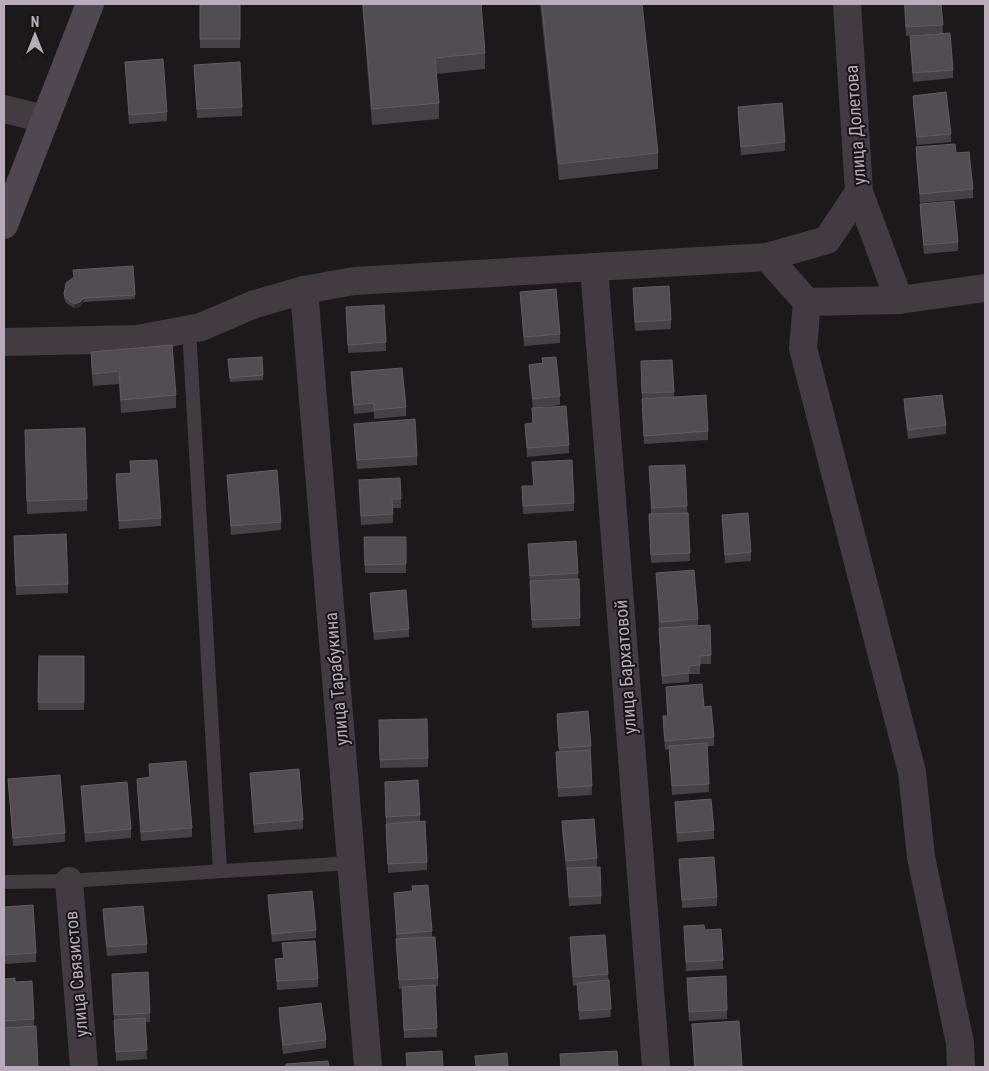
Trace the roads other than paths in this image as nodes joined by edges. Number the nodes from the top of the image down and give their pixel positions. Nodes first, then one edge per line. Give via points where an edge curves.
1 (90, 4) edge
2 (847, 4) edge
3 (4, 109) edge
4 (45, 118) junction
5 (859, 192) junction
6 (4, 225) edge
7 (767, 257) junction
8 (594, 267) junction
9 (985, 288) edge
10 (304, 290) junction
11 (899, 300) junction
12 (807, 302) junction
13 (189, 329) junction
14 (4, 342) edge
15 (351, 862) junction
16 (220, 871) junction
17 (69, 881) junction
18 (4, 882) edge
19 (84, 1067) edge
20 (368, 1067) edge
21 (656, 1067) edge
22 (961, 1067) edge

1 - 4 main road
2 - 5 street, улица Долетова
3 - 4 street
4 - 6 main road
5 - 7 street via 827,240
5 - 11 street, улица Долетова
7 - 8 street
7 - 12 street
8 - 10 street via 354,280
8 - 21 street, улица Бархатовой
9 - 11 street
10 - 13 street
10 - 15 street, улица Тарабукина
11 - 12 street
12 - 22 street via 803,348 912,772 921,856 960,1042
13 - 14 street via 137,339
13 - 16 lane
15 - 16 lane
15 - 20 street, улица Тарабукина
16 - 17 lane
17 - 18 lane
17 - 19 street, улица Связистов

